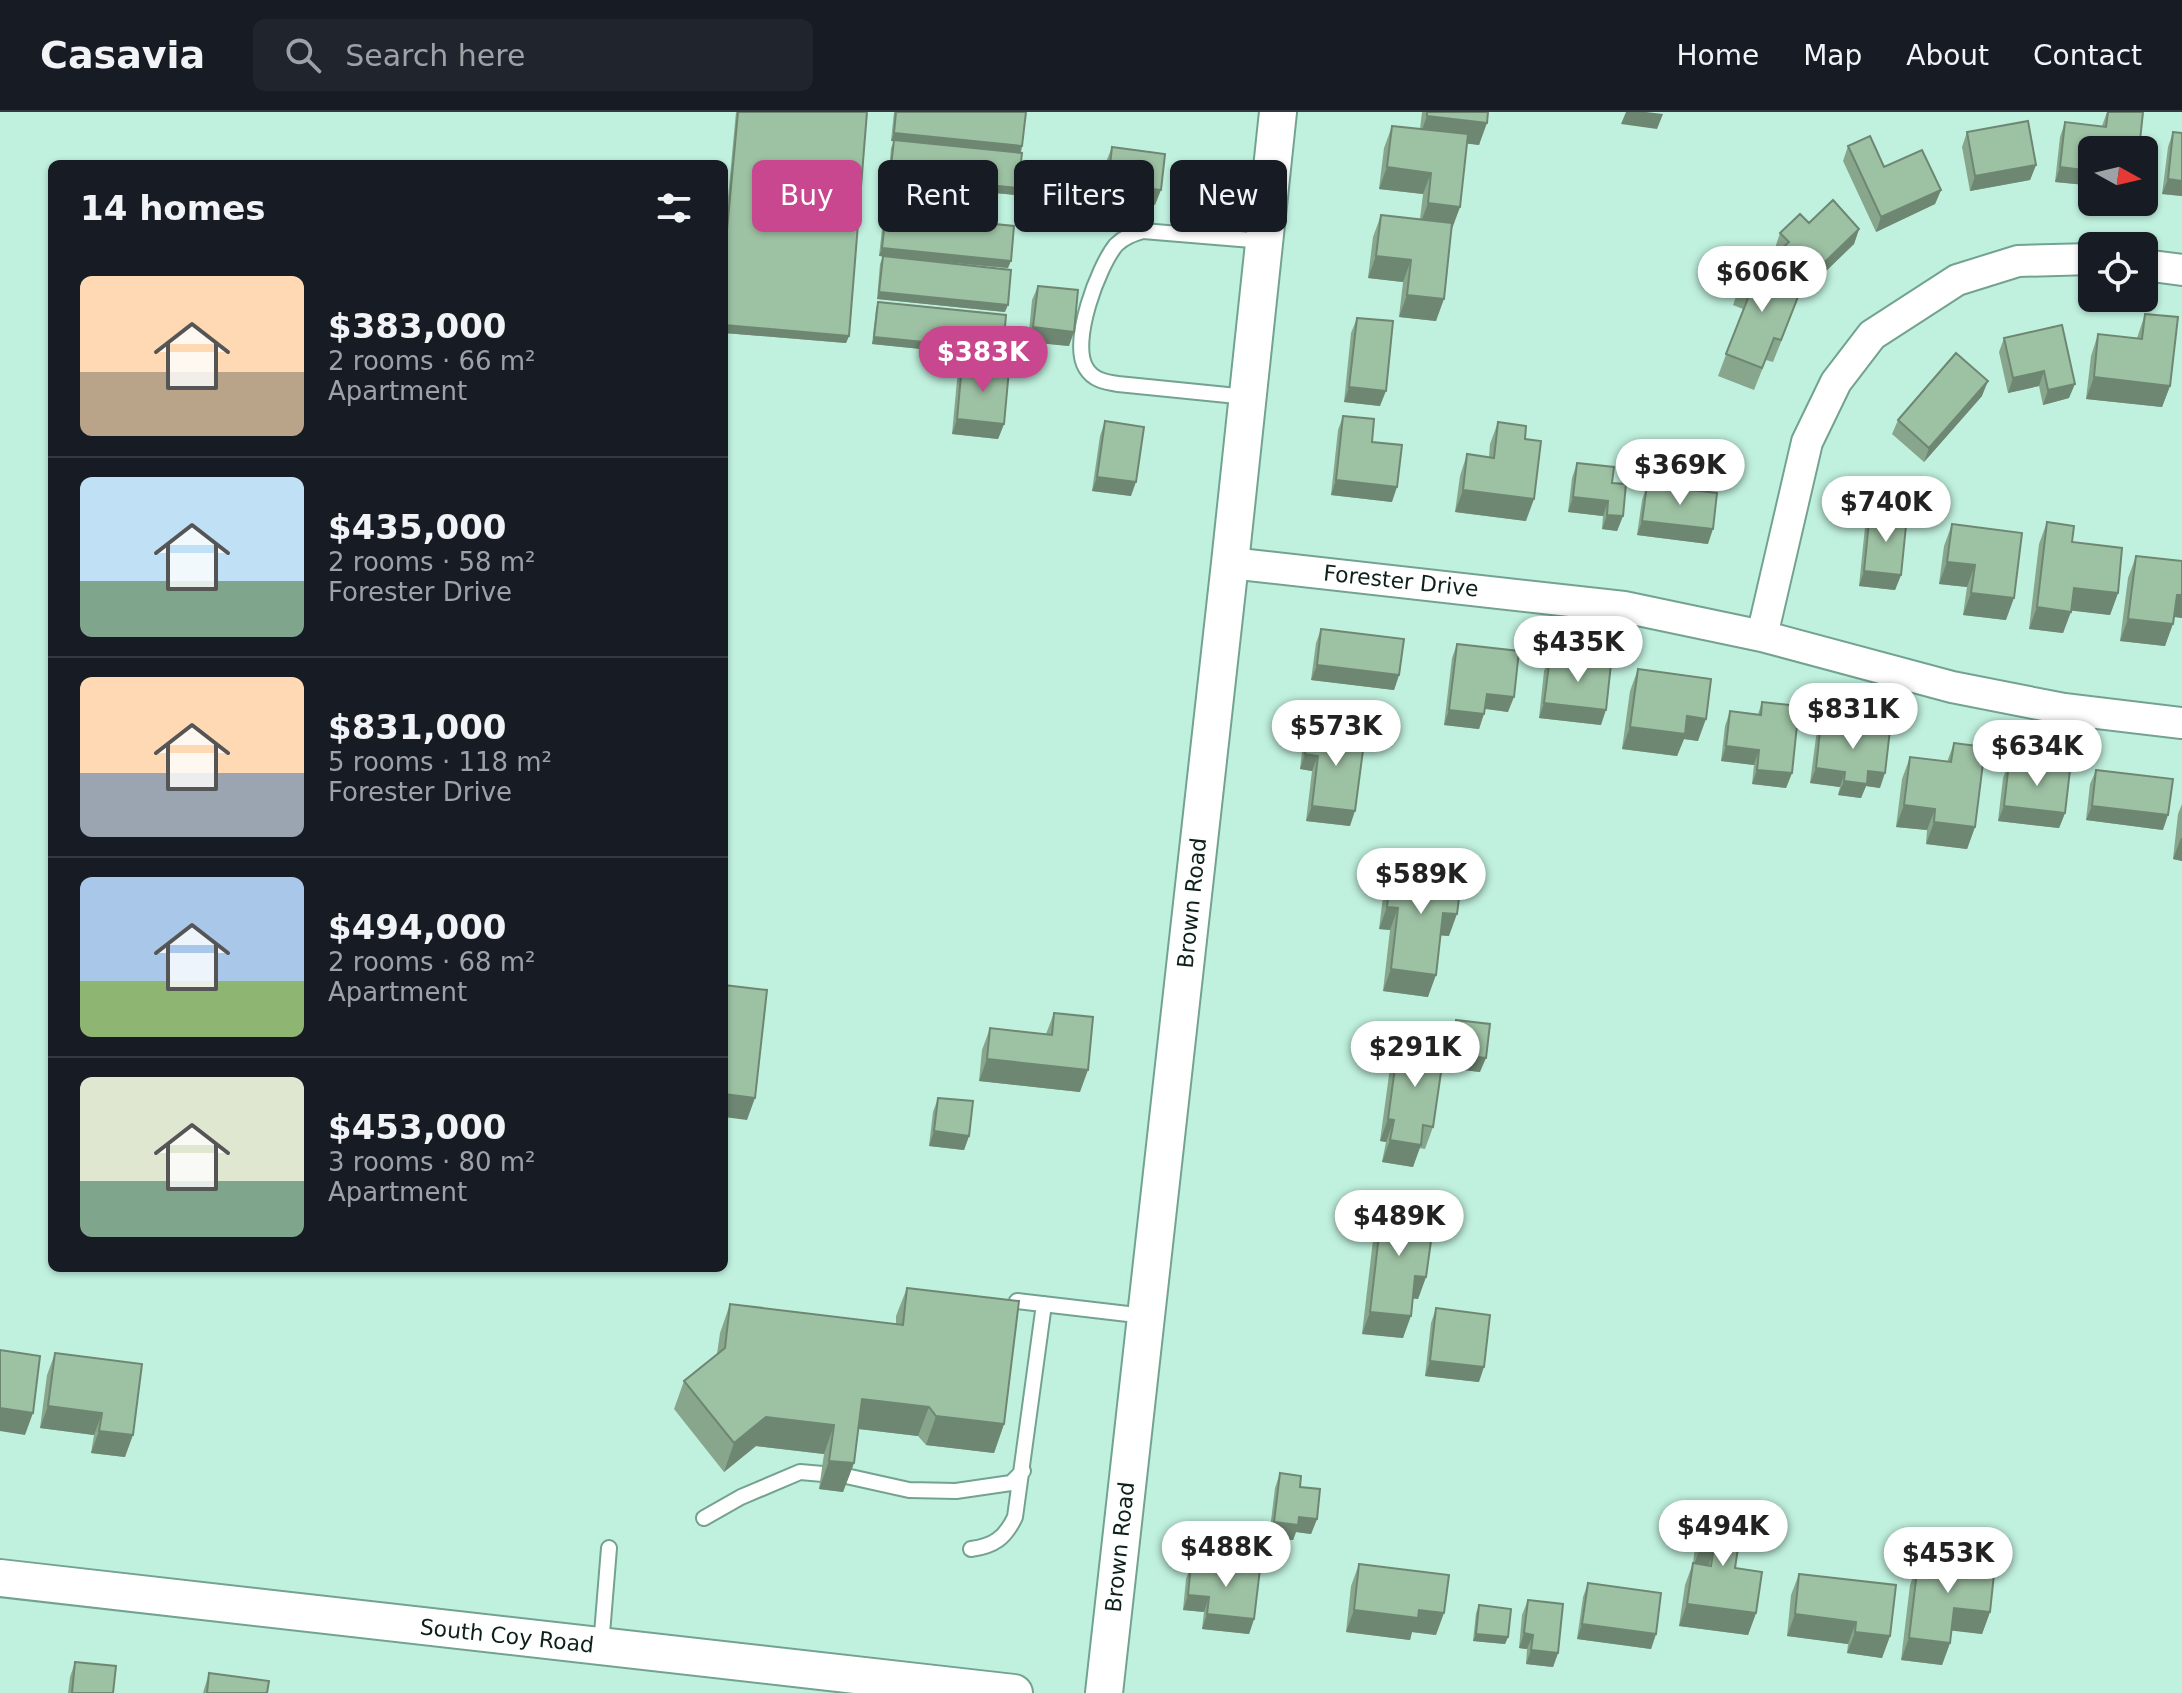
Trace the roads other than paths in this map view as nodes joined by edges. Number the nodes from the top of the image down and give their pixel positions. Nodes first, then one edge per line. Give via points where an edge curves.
1 (1278, 112) edge
2 (1264, 241) junction
3 (2078, 259) edge
4 (2158, 267) edge
5 (2182, 270) edge
6 (1248, 397) junction
7 (1230, 563) junction
8 (1762, 636) junction
9 (2182, 723) edge
10 (1017, 1301) edge
11 (1044, 1304) junction
12 (1146, 1316) junction
13 (1023, 1471) junction
14 (704, 1518) dead end
15 (609, 1548) dead end
16 (971, 1549) dead end
17 (0, 1578) edge
18 (601, 1646) junction
19 (1014, 1693) edge
20 (1104, 1693) edge

1 - 2 street, Brown Road
2 - 6 street, Brown Road
2 - 6 lane via 1143,231 1129,235 1101,267 1080,349 1085,368 1097,380
3 - 8 street via 2018,261 1957,280 1872,335 1836,382 1807,442
4 - 5 street
6 - 7 street, Brown Road
7 - 8 street, Forester Drive via 1577,600
7 - 12 street, Brown Road
8 - 9 street, Forester Drive via 1952,687 2064,709
10 - 11 lane
11 - 12 lane
11 - 13 lane
12 - 20 street, Brown Road
13 - 14 lane via 1011,1483 956,1491 909,1490 800,1472
13 - 16 lane via 1007,1533 994,1544
15 - 18 lane
17 - 18 street, South Coy Road
18 - 19 street, South Coy Road

